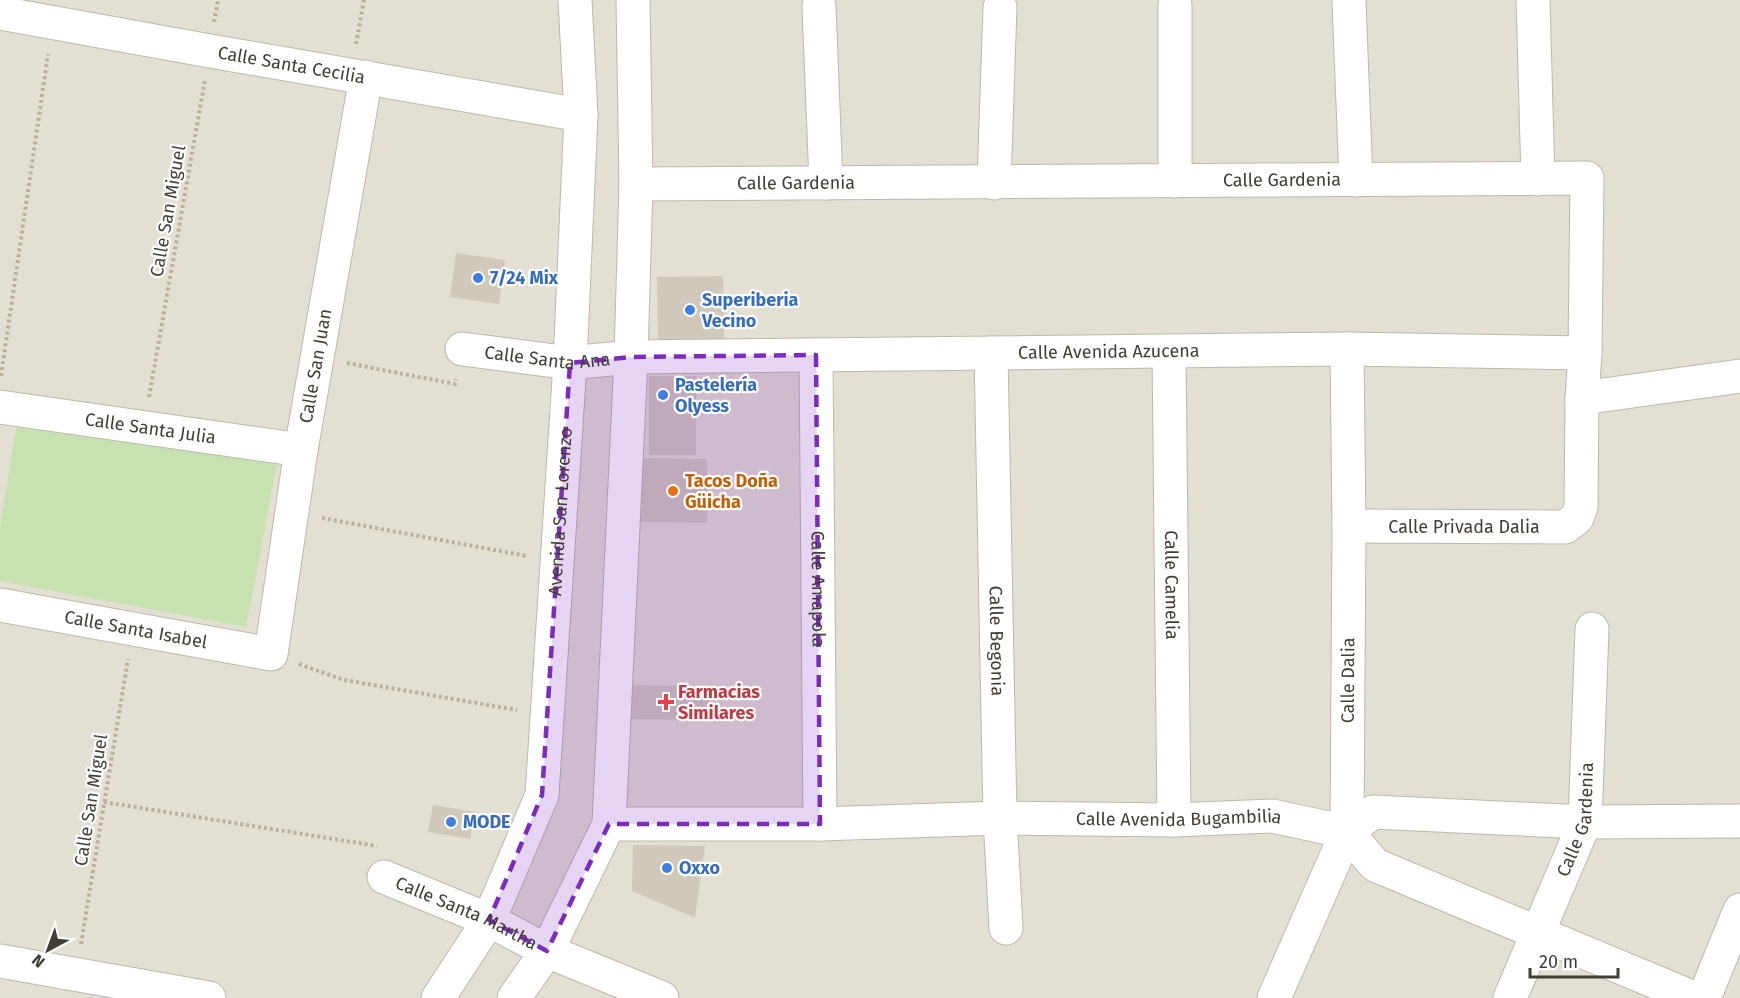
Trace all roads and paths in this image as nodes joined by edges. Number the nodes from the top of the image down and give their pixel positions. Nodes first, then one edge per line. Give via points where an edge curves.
1 (218, 0) edge
2 (364, 0) edge
3 (575, 0) edge
4 (633, 0) edge
5 (1533, 0) edge
6 (1349, 2) dead end
7 (1175, 5) dead end
8 (819, 6) dead end
9 (1000, 7) dead end
10 (0, 13) edge
11 (53, 22) junction
12 (210, 51) junction
13 (358, 76) junction
14 (581, 116) junction
15 (1538, 179) junction
16 (1356, 180) junction
17 (1175, 181) junction
18 (826, 183) junction
19 (994, 183) junction
20 (636, 184) junction
21 (462, 349) joint
22 (1347, 349) junction
23 (1169, 351) junction
24 (991, 353) junction
25 (1585, 353) junction
26 (816, 355) junction
27 (317, 357) junction
28 (631, 357) junction
29 (570, 363) junction
30 (1740, 376) edge
31 (0, 386) edge
32 (1582, 398) junction
33 (0, 407) edge
34 (144, 428) junction
35 (301, 450) junction
36 (292, 512) junction
37 (1577, 518) joint
38 (1349, 526) junction
39 (557, 562) junction
40 (0, 605) edge
41 (133, 629) junction
42 (1592, 629) dead end
43 (271, 654) junction
44 (548, 715) junction
45 (105, 802) junction
46 (1000, 818) junction
47 (1174, 820) junction
48 (1740, 821) edge
49 (1585, 822) junction
50 (609, 824) junction
51 (820, 824) junction
52 (1347, 832) junction
53 (384, 877) joint
54 (1740, 910) edge
55 (489, 920) junction
56 (1006, 928) dead end
57 (1537, 933) junction
58 (547, 951) junction
59 (0, 961) edge
60 (76, 975) junction
61 (649, 995) edge
62 (206, 998) edge
63 (438, 998) edge
64 (514, 998) edge
65 (1274, 998) edge
66 (1510, 998) edge
67 (1694, 998) edge
68 (1704, 998) edge

1 - 12 path, Calle San Miguel
2 - 13 path
3 - 14 street, Avenida San Lorenzo
4 - 20 street
5 - 15 street
6 - 16 street
7 - 17 street
8 - 18 street
9 - 19 street
10 - 11 street, Calle Santa Cecilia
11 - 12 street, Calle Santa Cecilia
11 - 31 path
12 - 13 street, Calle Santa Cecilia
12 - 34 path, Calle San Miguel
13 - 14 street, Calle Santa Cecilia
13 - 27 street, Calle San Juan
14 - 29 street, Avenida San Lorenzo
15 - 16 street, Calle Gardenia
15 - 25 street, Calle Gardenia via 1587,178
16 - 17 street, Calle Gardenia
17 - 19 street, Calle Gardenia
18 - 19 street, Calle Gardenia
18 - 20 street, Calle Gardenia
20 - 28 street
21 - 27 path via 455,384
21 - 29 street, Calle Santa Ana
22 - 23 street, Calle Avenida Azucena
22 - 25 street, Calle Avenida Azucena
22 - 38 street, Calle Dalia
23 - 24 street, Calle Avenida Azucena
23 - 47 street, Calle Camelia
24 - 26 street, Calle Avenida Azucena
24 - 46 street, Calle Begonia
25 - 32 street, Calle Gardenia
26 - 28 street, Calle Avenida Azucena
26 - 51 street, Calle Amapola
27 - 35 street, Calle San Juan
28 - 29 street, Calle Santa Ana
28 - 50 street
29 - 39 street, Avenida San Lorenzo
30 - 32 street
32 - 37 street, Calle Gardenia via 1581,507
33 - 34 street, Calle Santa Julia
34 - 35 street, Calle Santa Julia
35 - 36 street, Calle San Juan
36 - 39 path
36 - 43 street, Calle San Juan
37 - 38 street, Calle Privada Dalia via 1565,527
38 - 52 street, Calle Dalia
39 - 44 street, Avenida San Lorenzo
40 - 41 street, Calle Santa Isabel
41 - 43 street, Calle Santa Isabel
41 - 45 path, Calle San Miguel
42 - 49 street, Calle Gardenia
43 - 44 path via 344,680
44 - 55 street, Avenida San Lorenzo via 542,795
45 - 53 path via 390,848
45 - 60 path, Calle San Miguel
46 - 47 street, Calle Avenida Bugambilia
46 - 51 street, Calle Avenida Bugambilia
46 - 56 street, Calle Begonia
47 - 52 street, Calle Avenida Bugambilia via 1272,816
48 - 49 street
49 - 52 street via 1373,812
49 - 57 street, Calle Gardenia
50 - 51 street, Calle Avenida Bugambilia
50 - 58 street
52 - 57 street via 1375,865
52 - 65 street, Calle Dalia
53 - 55 street, Calle Santa Martha
54 - 68 street
55 - 58 street, Calle Santa Martha
55 - 63 street, Avenida San Lorenzo
57 - 66 street, Calle Gardenia
57 - 67 street
58 - 61 street, Calle Santa Martha
58 - 64 street
59 - 60 street
60 - 62 street

